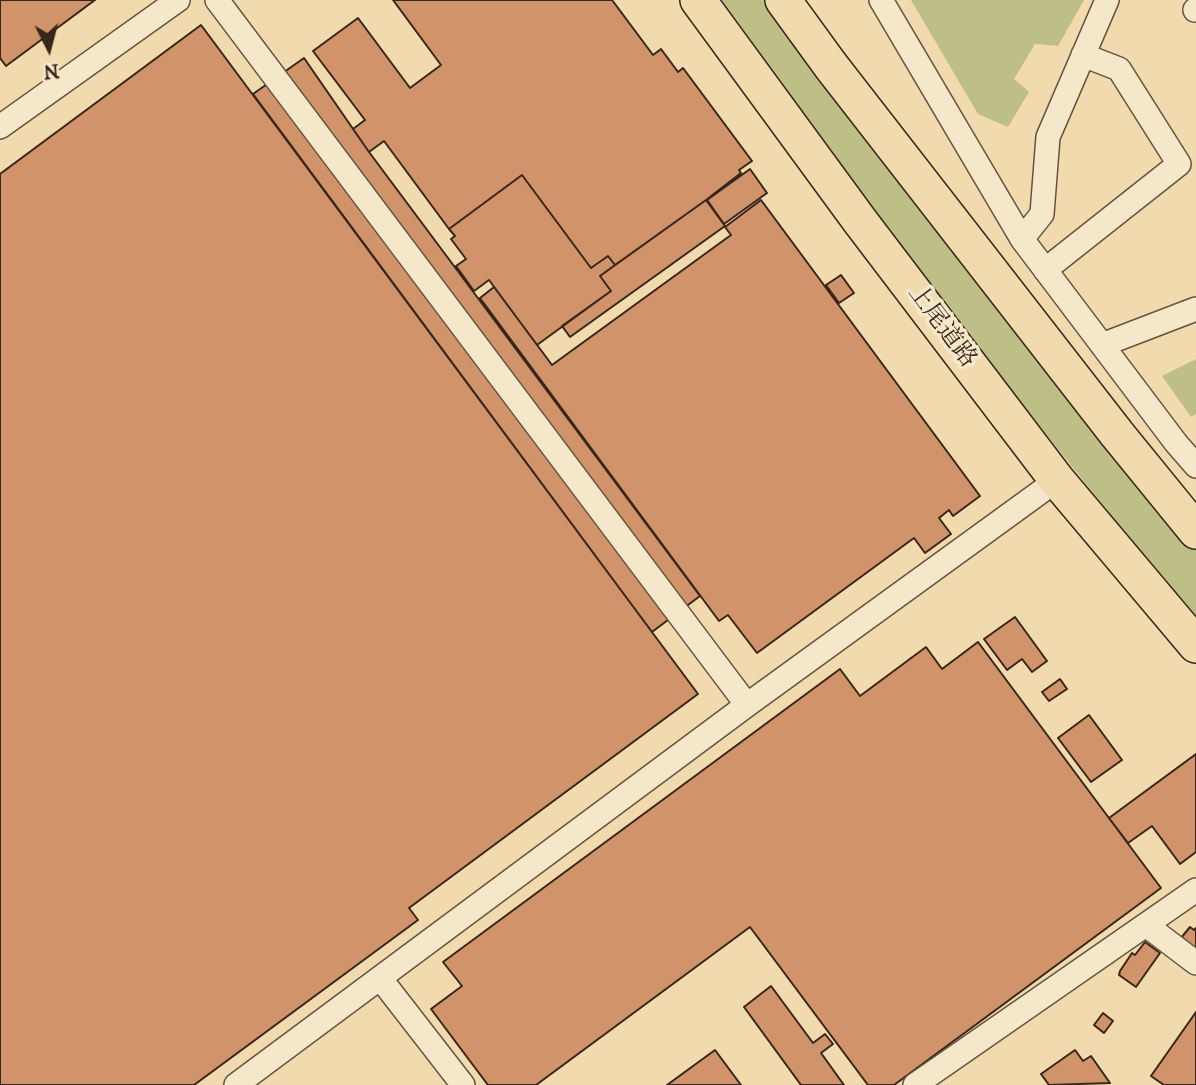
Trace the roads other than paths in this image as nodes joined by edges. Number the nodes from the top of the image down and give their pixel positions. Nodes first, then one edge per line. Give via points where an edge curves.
1 (177, 0) edge
2 (217, 0) edge
3 (698, 0) edge
4 (783, 0) edge
5 (881, 0) edge
6 (1107, 0) edge
7 (1083, 55) junction
8 (3, 119) edge
9 (1022, 239) junction
10 (1045, 270) junction
11 (1196, 309) edge
12 (1102, 345) junction
13 (1196, 466) edge
14 (1057, 480) junction
15 (1196, 531) edge
16 (1196, 645) edge
17 (747, 705) junction
18 (1196, 890) edge
19 (1146, 925) junction
20 (1196, 963) edge
21 (380, 978) junction
22 (244, 1083) edge
23 (463, 1085) edge
24 (915, 1085) edge

1 - 8 street
2 - 17 street
3 - 14 highway, 上尾道路
4 - 15 highway
5 - 9 street
6 - 7 street
7 - 9 street via 1048,137 1042,214
7 - 10 street via 1119,69 1179,164
9 - 10 street
10 - 12 street
11 - 12 street
12 - 13 street
14 - 16 highway, 上尾道路
14 - 17 street
17 - 21 street
18 - 19 street
19 - 20 street
19 - 24 street
21 - 22 street
21 - 23 street

